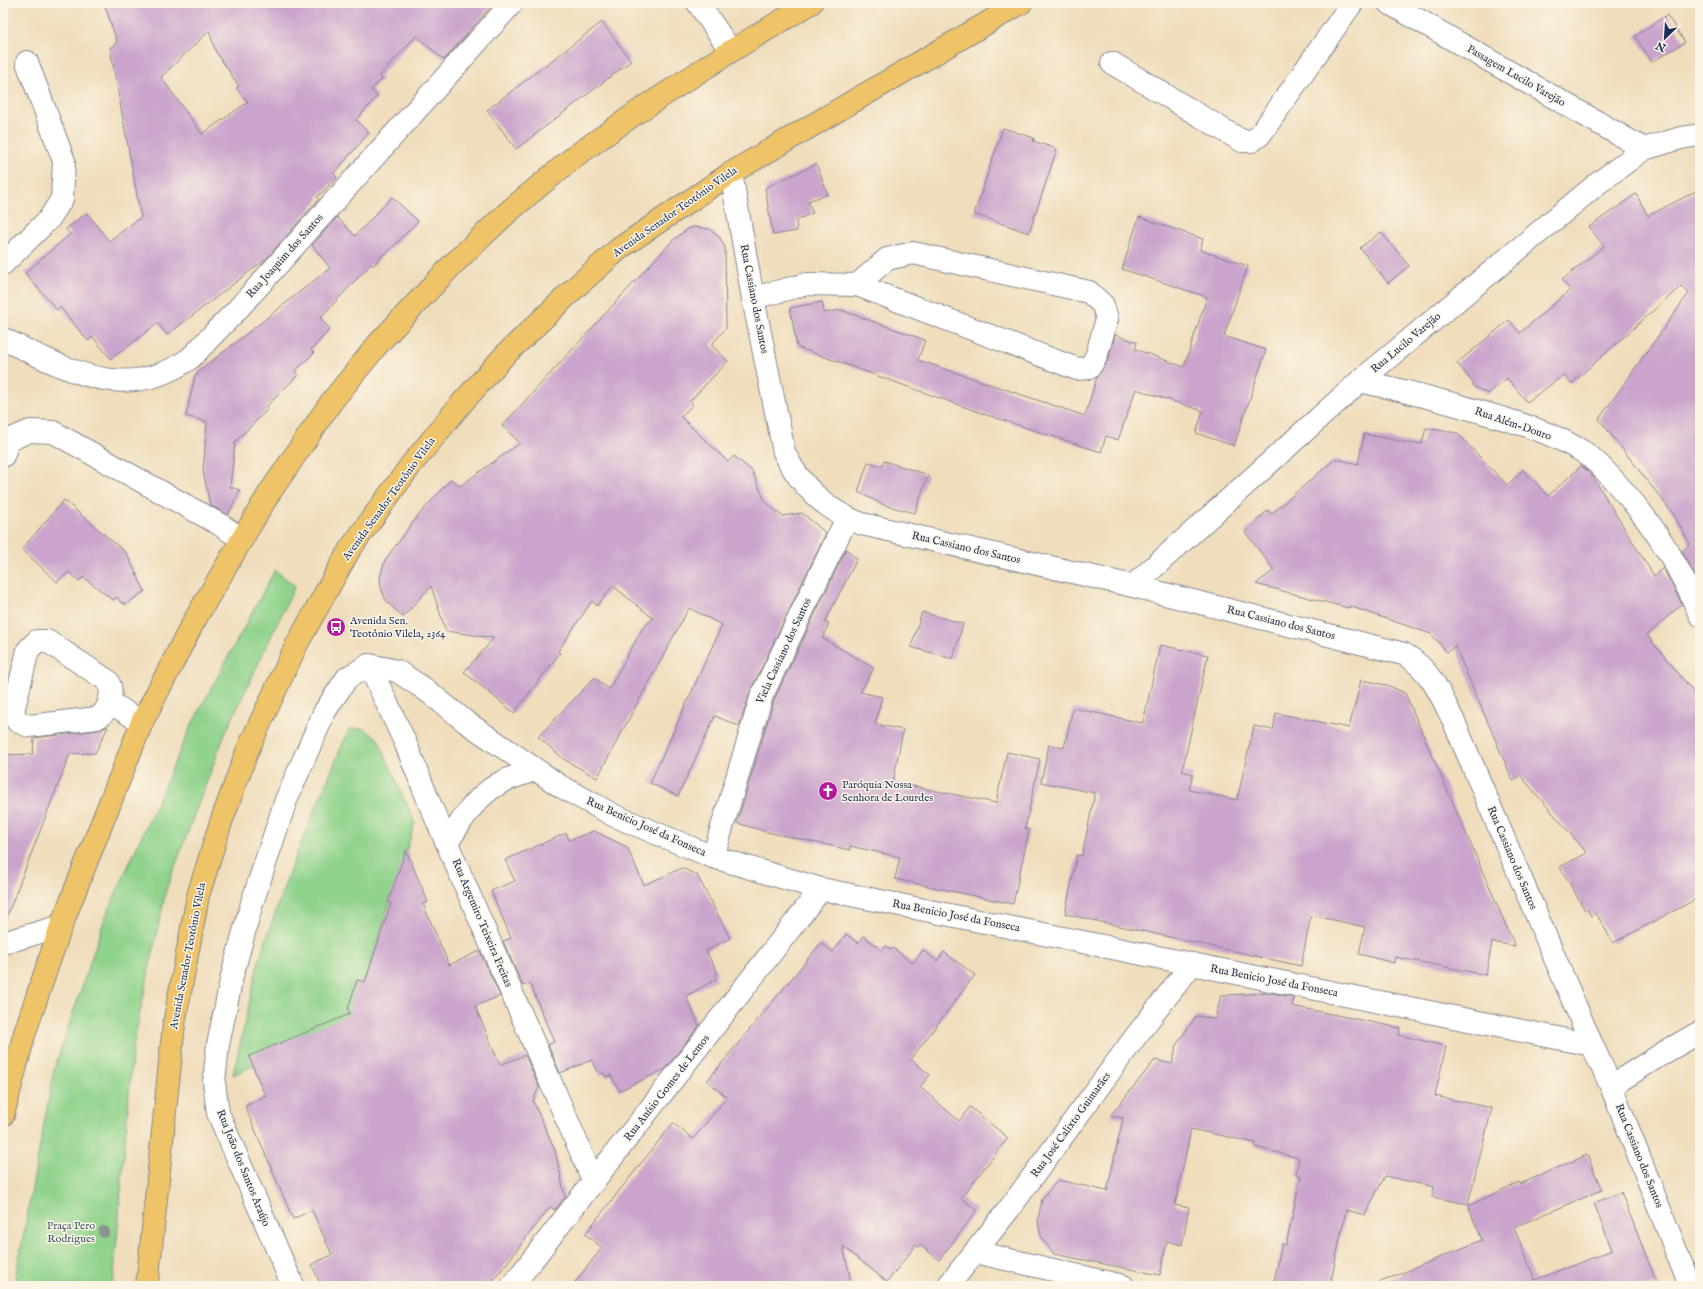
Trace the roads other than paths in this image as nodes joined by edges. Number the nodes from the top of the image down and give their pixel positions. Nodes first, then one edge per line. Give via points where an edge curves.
1 (512, 3) edge
2 (698, 3) edge
3 (811, 3) edge
4 (1021, 3) edge
5 (1352, 3) edge
6 (1389, 3) edge
7 (730, 51) junction
8 (27, 62) dead end
9 (1112, 63) dead end
10 (1700, 135) edge
11 (1644, 149) junction
12 (731, 173) junction
13 (3, 264) edge
14 (857, 285) junction
15 (753, 298) junction
16 (3, 339) edge
17 (1360, 381) junction
18 (3, 456) edge
19 (847, 518) junction
20 (242, 539) junction
21 (1133, 586) junction
22 (1700, 615) edge
23 (369, 665) junction
24 (109, 702) junction
25 (142, 722) junction
26 (535, 770) junction
27 (447, 843) junction
28 (713, 856) junction
29 (821, 889) junction
30 (61, 926) junction
31 (3, 943) edge
32 (1192, 964) junction
33 (1700, 1032) edge
34 (1592, 1045) junction
35 (1611, 1086) junction
36 (3, 1115) edge
37 (594, 1182) junction
38 (975, 1252) junction
39 (952, 1284) edge
40 (147, 1286) edge
41 (292, 1286) edge
42 (512, 1286) edge
43 (1123, 1286) edge
44 (1690, 1286) edge

1 - 16 street, Rua Joaquim dos Santos via 190,359 159,375 137,381 111,381 79,373
2 - 7 street
3 - 7 main road
4 - 12 main road, Avenida Senador Teotônio Vilela
5 - 9 street via 1260,135 1252,141 1242,141
6 - 11 street, Passagem Lucilo Varejão
7 - 20 main road via 574,157 508,212 453,264 378,344 332,401 270,492
8 - 13 street via 64,161 62,199 49,219
10 - 11 street, Rua Lucilo Varejão
11 - 17 street, Rua Lucilo Varejão via 1597,184
12 - 15 street, Rua Cassiano dos Santos
12 - 40 main road, Avenida Senador Teotônio Vilela via 620,248 504,356 411,465 359,537 297,644 248,749 220,825 198,896 174,1024
14 - 14 street via 1077,369 1089,368 1096,357 1107,318 1103,306 1089,292 913,253 886,258
14 - 15 street via 807,284
15 - 19 street, Rua Cassiano dos Santos via 784,452 799,477 832,508
17 - 21 street, Rua Lucilo Varejão
17 - 22 street, Rua Além-Douro via 1414,393 1528,426 1586,454 1637,505 1671,554
18 - 20 street via 9,440 30,430 53,432
19 - 21 street, Rua Cassiano dos Santos via 862,524
19 - 28 street, Viela Cassiano dos Santos via 762,695
20 - 25 main road via 193,623
21 - 34 street, Rua Cassiano dos Santos via 1404,654 1426,672 1437,686 1454,722
23 - 26 street, Rua Benicio José da Fonseca via 397,671
23 - 27 street, Rua Argemiro Teixeira Freitas via 405,742
23 - 41 street, Rua João dos Santos Araújo via 347,678 325,711 286,800 252,902 232,976 218,1045 214,1082 218,1113
24 - 24 street via 112,688 108,681 47,641 37,641 28,650 13,712 17,720 29,726 97,718 102,716
24 - 25 street
25 - 30 main road
26 - 27 street via 501,783 478,799
26 - 28 street, Rua Benicio José da Fonseca via 615,816
27 - 37 street, Rua Argemiro Teixeira Freitas
28 - 29 street, Rua Benicio José da Fonseca
29 - 32 street, Rua Benicio José da Fonseca
29 - 37 street, Rua Anísio Gomes de Lemos
30 - 31 street
30 - 36 main road via 25,1032
32 - 34 street, Rua Benicio José da Fonseca
32 - 38 street, Rua José Calixto Guimarães
33 - 35 street
34 - 35 street, Rua Cassiano dos Santos
35 - 44 street, Rua Cassiano dos Santos
37 - 42 street, Rua Anísio Gomes de Lemos
38 - 39 street, Rua José Calixto Guimarães
38 - 43 street

